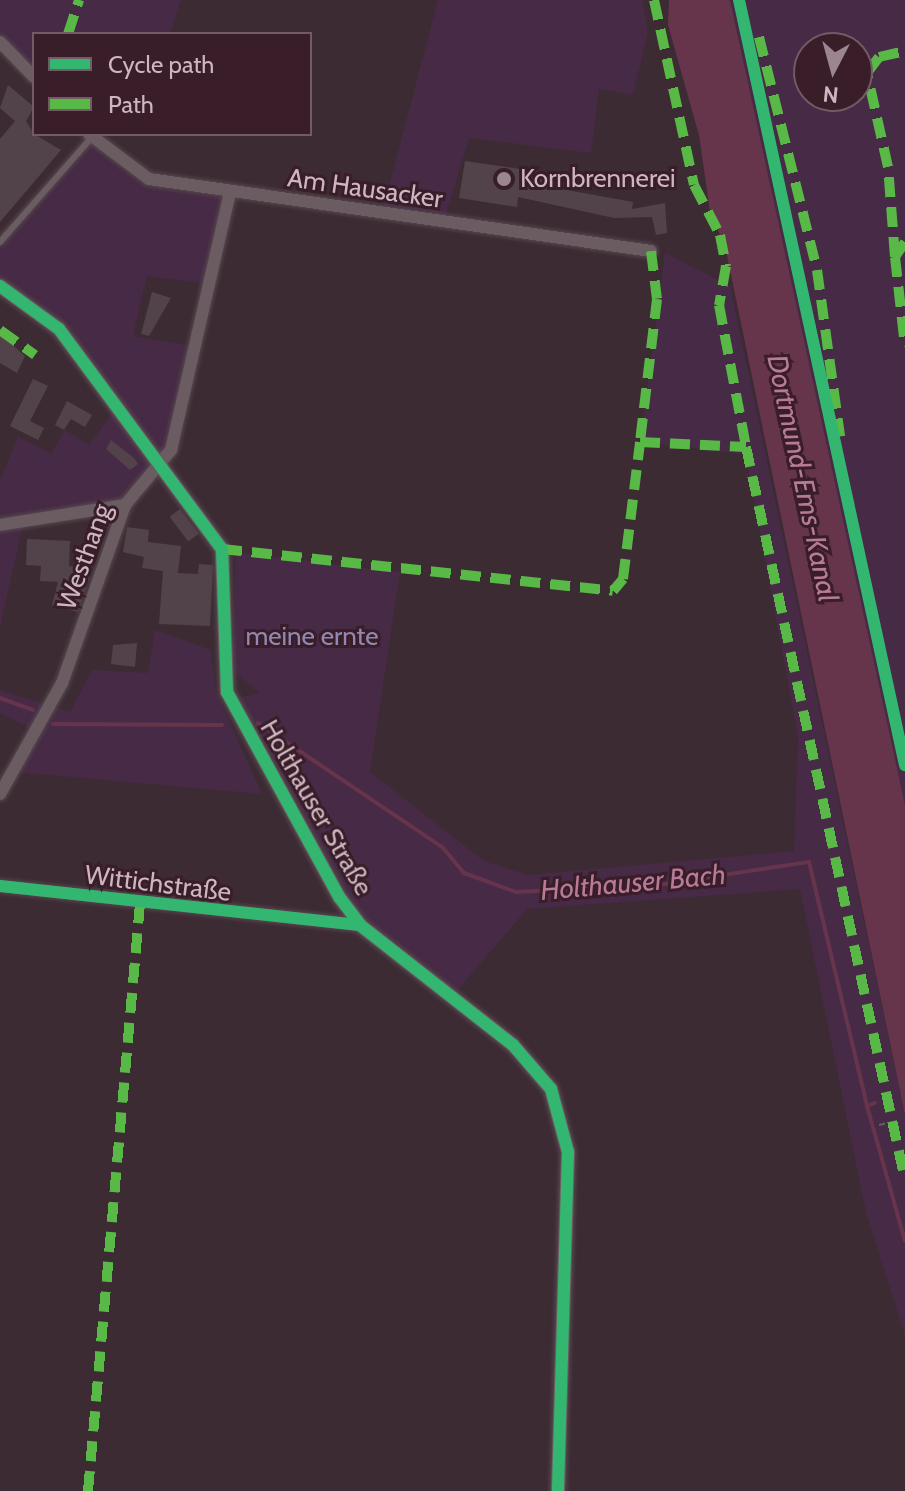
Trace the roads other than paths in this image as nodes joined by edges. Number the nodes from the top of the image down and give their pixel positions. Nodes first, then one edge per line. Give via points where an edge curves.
1 (0, 42) edge
2 (32, 75) edge
3 (89, 136) edge
4 (91, 136) edge
5 (230, 193) junction
6 (0, 242) edge
7 (651, 251) dead end
8 (0, 286) edge
9 (162, 464) junction
10 (125, 505) junction
11 (0, 525) edge
12 (0, 794) edge
13 (0, 886) edge
14 (360, 925) junction
15 (558, 1491) edge

1 - 2 street
3 - 6 lane
4 - 5 street, Am Hausacker via 149,179
5 - 7 street, Am Hausacker
5 - 9 street, Westhang
8 - 9 street, Holthauser Straße via 59,329
9 - 10 street, Westhang
9 - 14 street, Holthauser Straße via 225,559 224,669 239,721
10 - 11 street
10 - 12 street, Westhang via 62,683
13 - 14 street, Wittichstraße
14 - 15 street, Holthauser Straße via 513,1045 559,1108 568,1152

